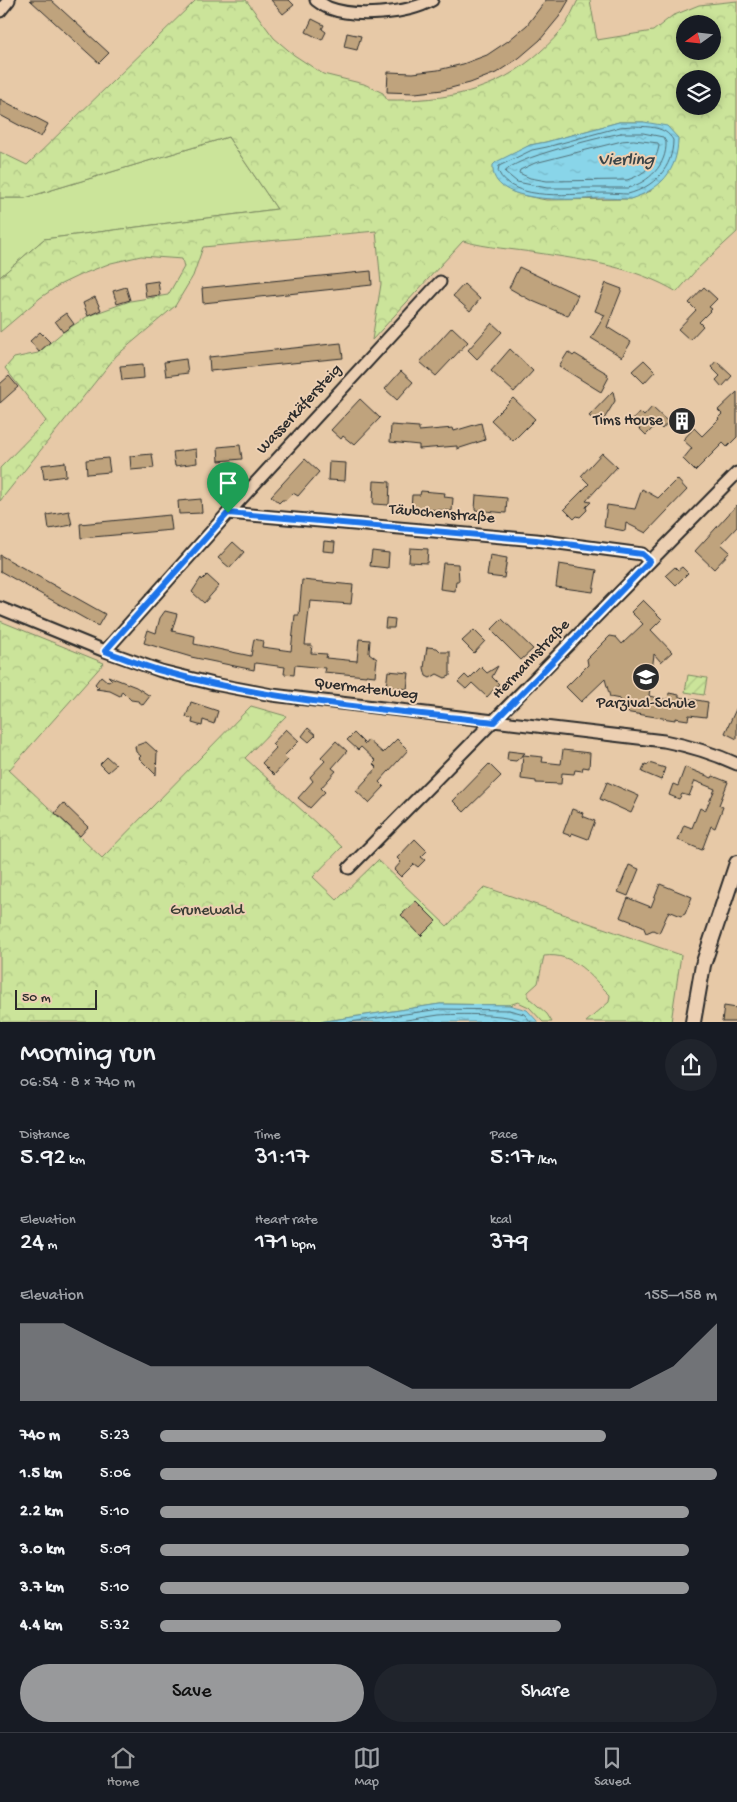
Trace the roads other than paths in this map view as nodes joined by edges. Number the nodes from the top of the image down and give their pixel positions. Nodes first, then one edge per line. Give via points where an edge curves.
1 (9, 0) edge
2 (316, 0) edge
3 (369, 0) edge
4 (432, 0) edge
5 (0, 10) edge
6 (373, 12) junction
7 (440, 282) dead end
8 (737, 473) edge
9 (228, 513) junction
10 (650, 561) junction
11 (0, 608) edge
12 (105, 651) junction
13 (494, 722) junction
14 (737, 764) edge
15 (737, 863) edge
16 (349, 868) dead end
17 (693, 1022) edge

1 - 5 street
2 - 6 street via 328,8
3 - 6 street
4 - 6 street via 399,10
7 - 9 street, Wasserkäfersteig
8 - 10 street, Hermannstraße
9 - 10 street, Täubchenstraße via 536,540 642,554
9 - 12 street, Wasserkäfersteig
10 - 13 street, Hermannstraße
11 - 12 street, Quermatenweg
12 - 13 street, Quermatenweg via 161,671 272,695
13 - 14 street, Quermatenweg via 688,745
13 - 16 street, Hermannstraße
15 - 17 street via 703,965

